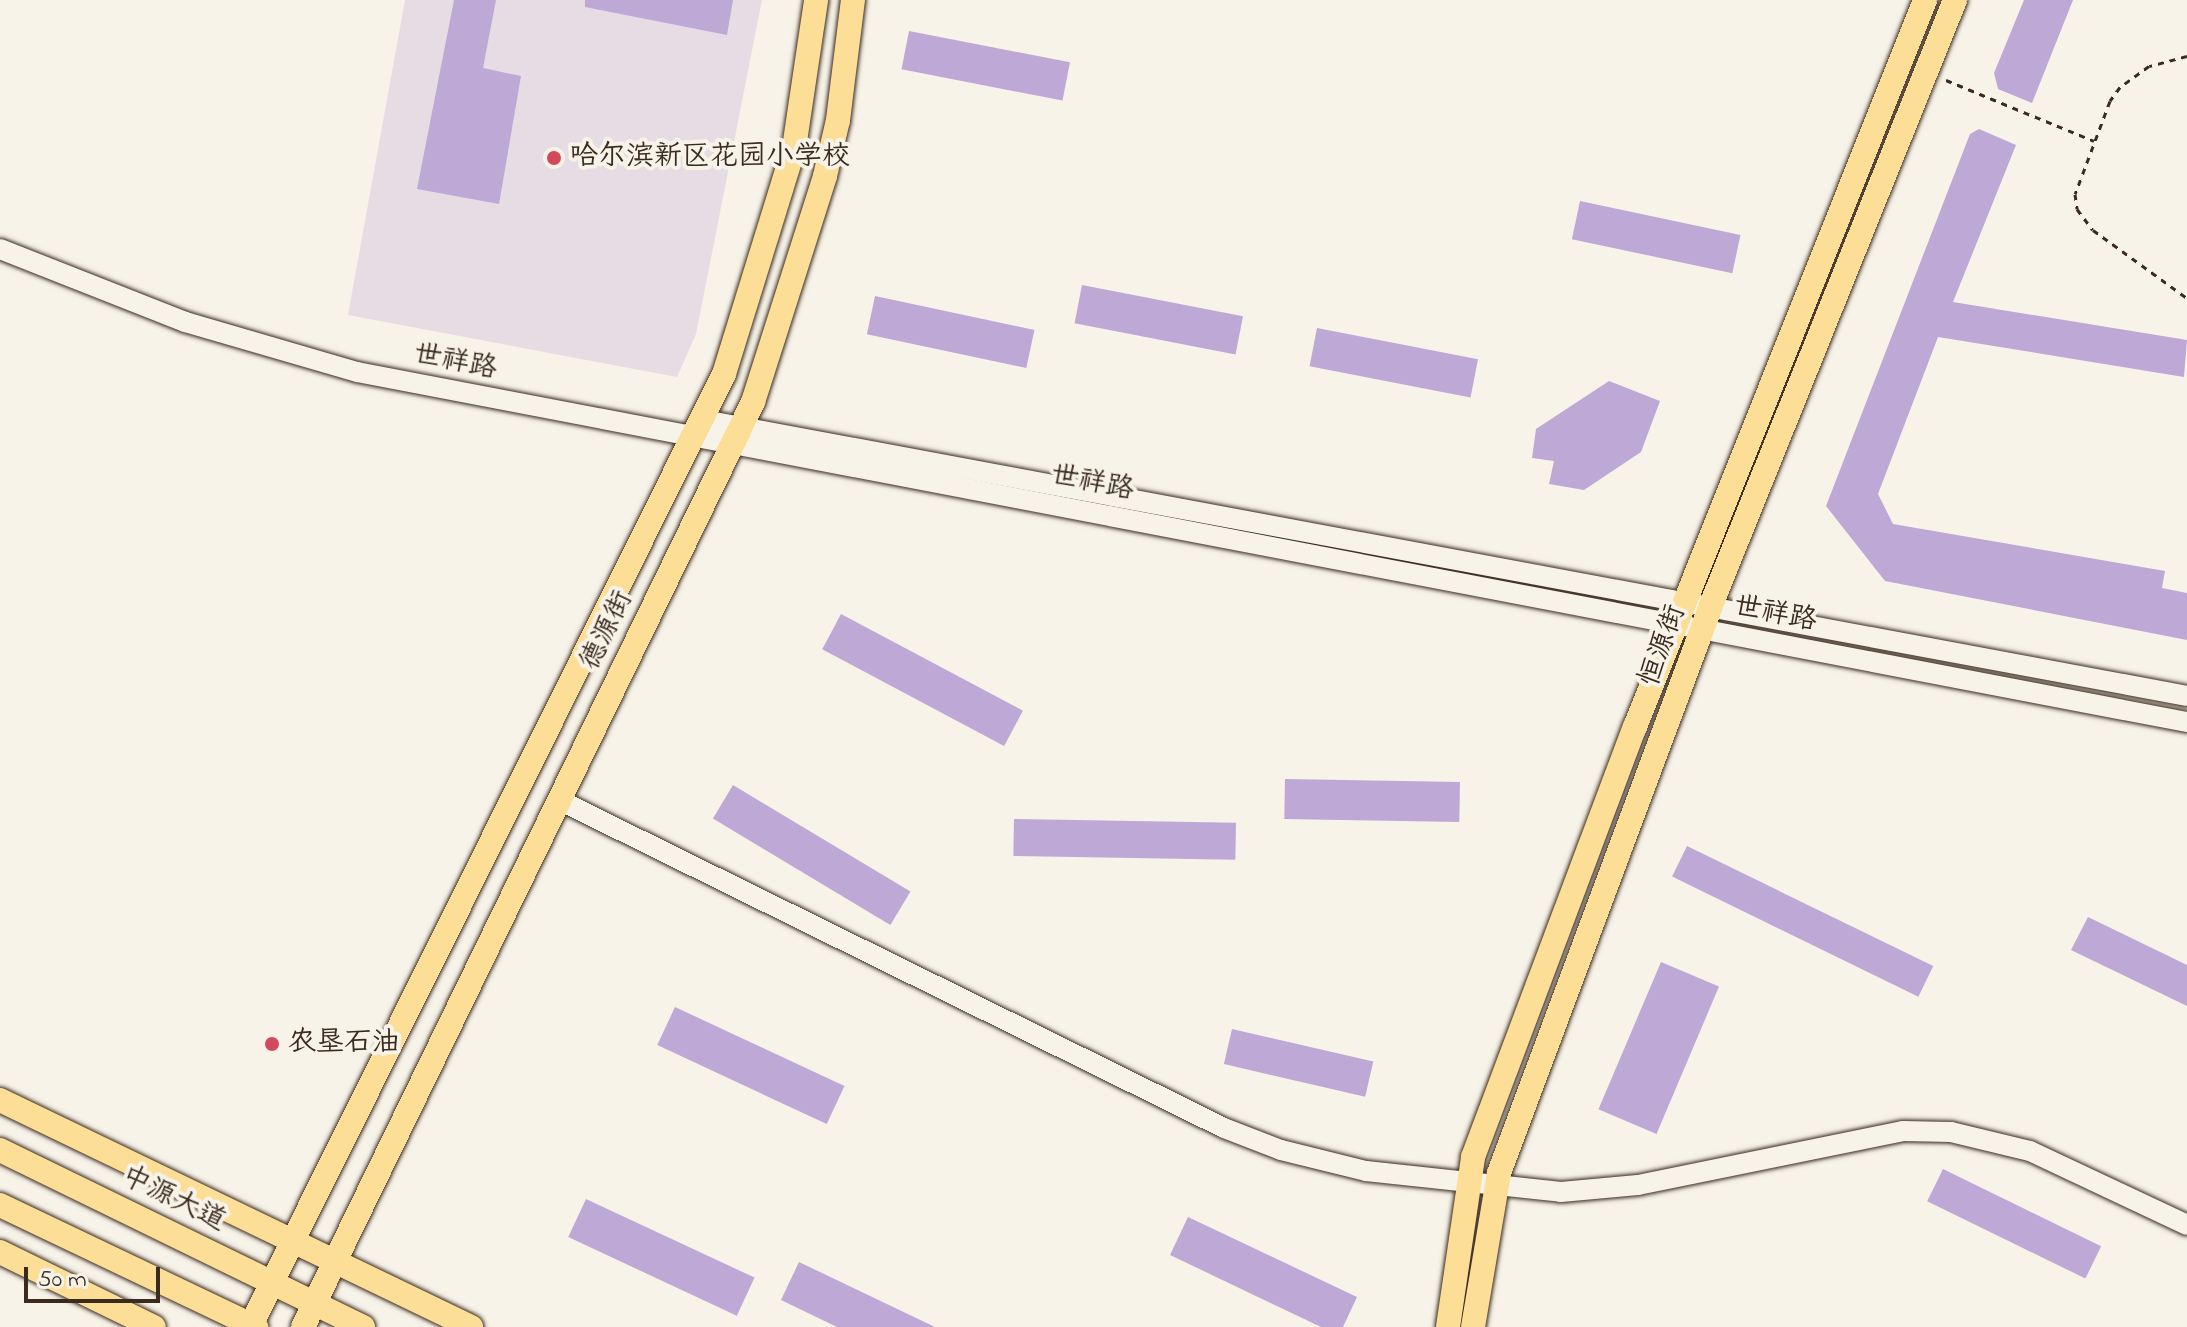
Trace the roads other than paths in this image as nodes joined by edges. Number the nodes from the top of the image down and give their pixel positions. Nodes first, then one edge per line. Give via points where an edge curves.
1 (816, 0) edge
2 (853, 0) edge
3 (1925, 0) edge
4 (1955, 0) edge
5 (0, 249) edge
6 (700, 429) junction
7 (738, 435) junction
8 (1685, 601) junction
9 (1711, 606) junction
10 (1675, 625) junction
11 (1702, 630) junction
12 (2187, 696) edge
13 (2187, 722) edge
14 (559, 800) junction
15 (0, 1100) edge
16 (0, 1150) edge
17 (1468, 1183) junction
18 (1496, 1187) junction
19 (0, 1205) edge
20 (2187, 1225) edge
21 (294, 1241) junction
22 (0, 1252) edge
23 (334, 1260) junction
24 (273, 1281) junction
25 (314, 1303) junction
26 (252, 1326) edge
27 (154, 1327) edge
28 (303, 1327) edge
29 (363, 1327) edge
30 (471, 1327) edge
31 (1448, 1327) edge
32 (1473, 1327) edge

1 - 6 main road, 德源街 via 783,192 747,308
2 - 7 main road, 德源街 via 838,120 825,176 787,309
3 - 8 main road, 恒源街
4 - 9 main road, 恒源街
5 - 6 street, 世祥路 via 264,347 357,372
6 - 7 street, 世祥路
6 - 21 main road, 德源街
7 - 8 street, 世祥路
7 - 10 street, 世祥路
7 - 14 main road, 德源街
8 - 9 street, 世祥路
8 - 10 main road, 恒源街
9 - 11 main road, 恒源街
9 - 12 street, 世祥路
10 - 11 street, 世祥路
10 - 17 main road, 恒源街 via 1527,1011
11 - 13 street, 世祥路
11 - 18 main road, 恒源街
14 - 17 street via 1224,1128 1281,1150 1366,1171
14 - 23 main road, 德源街
15 - 21 main road
16 - 24 main road, 中源大道
17 - 18 street
17 - 31 main road, 恒源街
18 - 20 street via 1596,1191 1903,1131 1951,1132 2030,1151
18 - 32 main road, 恒源街
19 - 26 main road
21 - 23 main road
21 - 24 main road, 德源街
22 - 27 main road
23 - 25 main road, 德源街
23 - 30 main road
24 - 25 main road, 中源大道
24 - 26 main road, 德源街
25 - 28 main road, 德源街
25 - 29 main road, 中源大道

